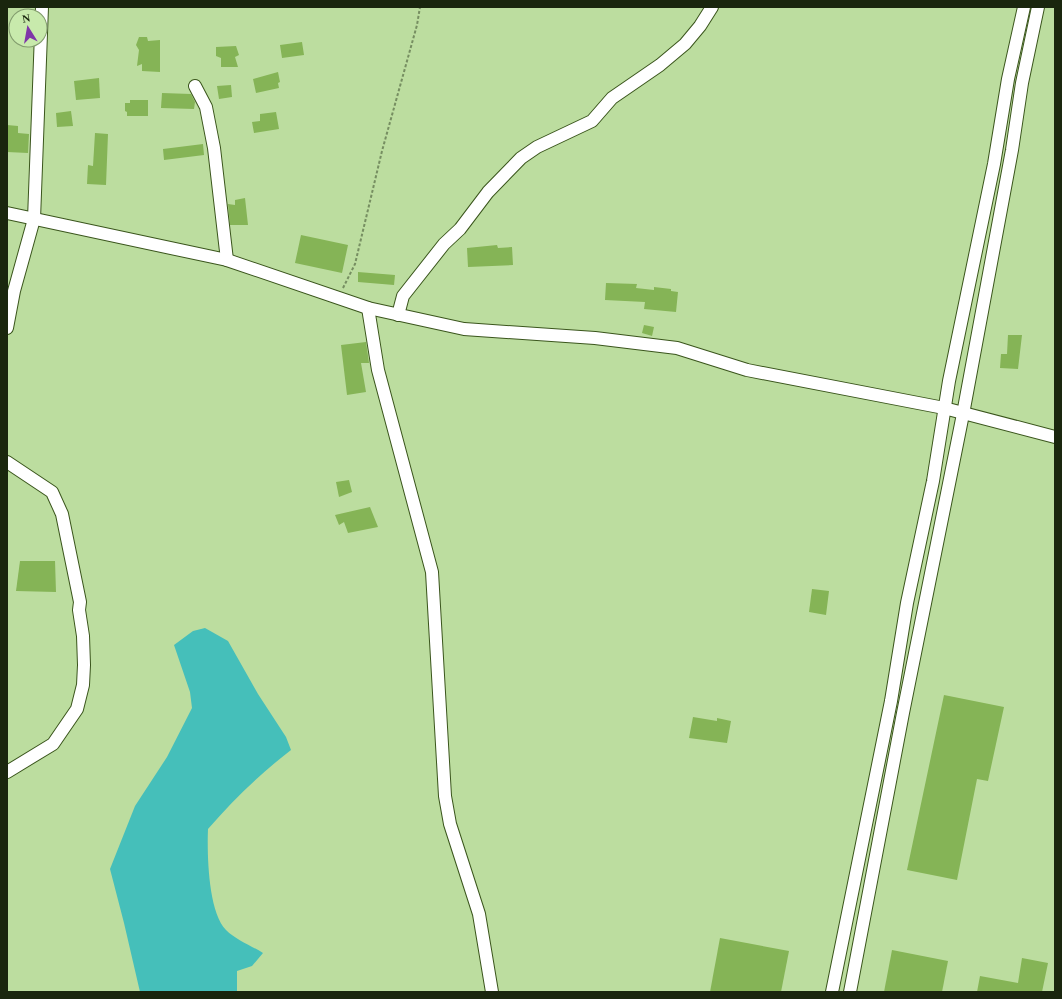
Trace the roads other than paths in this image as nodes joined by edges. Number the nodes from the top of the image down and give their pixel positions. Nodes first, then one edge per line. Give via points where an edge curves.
1 (42, 7) edge
2 (712, 7) edge
3 (1024, 7) edge
4 (1038, 7) edge
5 (195, 86) dead end
6 (7, 213) edge
7 (34, 219) junction
8 (227, 260) junction
9 (368, 308) junction
10 (398, 315) junction
11 (7, 328) edge
12 (944, 408) junction
13 (963, 414) junction
14 (1055, 437) edge
15 (7, 462) edge
16 (7, 772) edge
17 (492, 992) edge
18 (832, 992) edge
19 (850, 992) edge

1 - 7 street
2 - 10 street via 685,44 660,65 612,98 592,121 537,147 521,158 488,192 460,229 444,244 402,296
3 - 12 street
4 - 13 street
5 - 8 street via 206,107 214,148
6 - 7 street
7 - 8 street
7 - 11 street via 14,290
8 - 9 street
9 - 10 street
9 - 17 street via 378,370 432,572 445,796 450,824 479,914
10 - 12 street via 464,329 595,338 676,348 746,370
12 - 13 street
12 - 18 street via 933,481 907,603 891,701
13 - 14 street
13 - 19 street
15 - 16 street via 52,492 62,514 80,602 84,665 83,685 77,709 53,744

